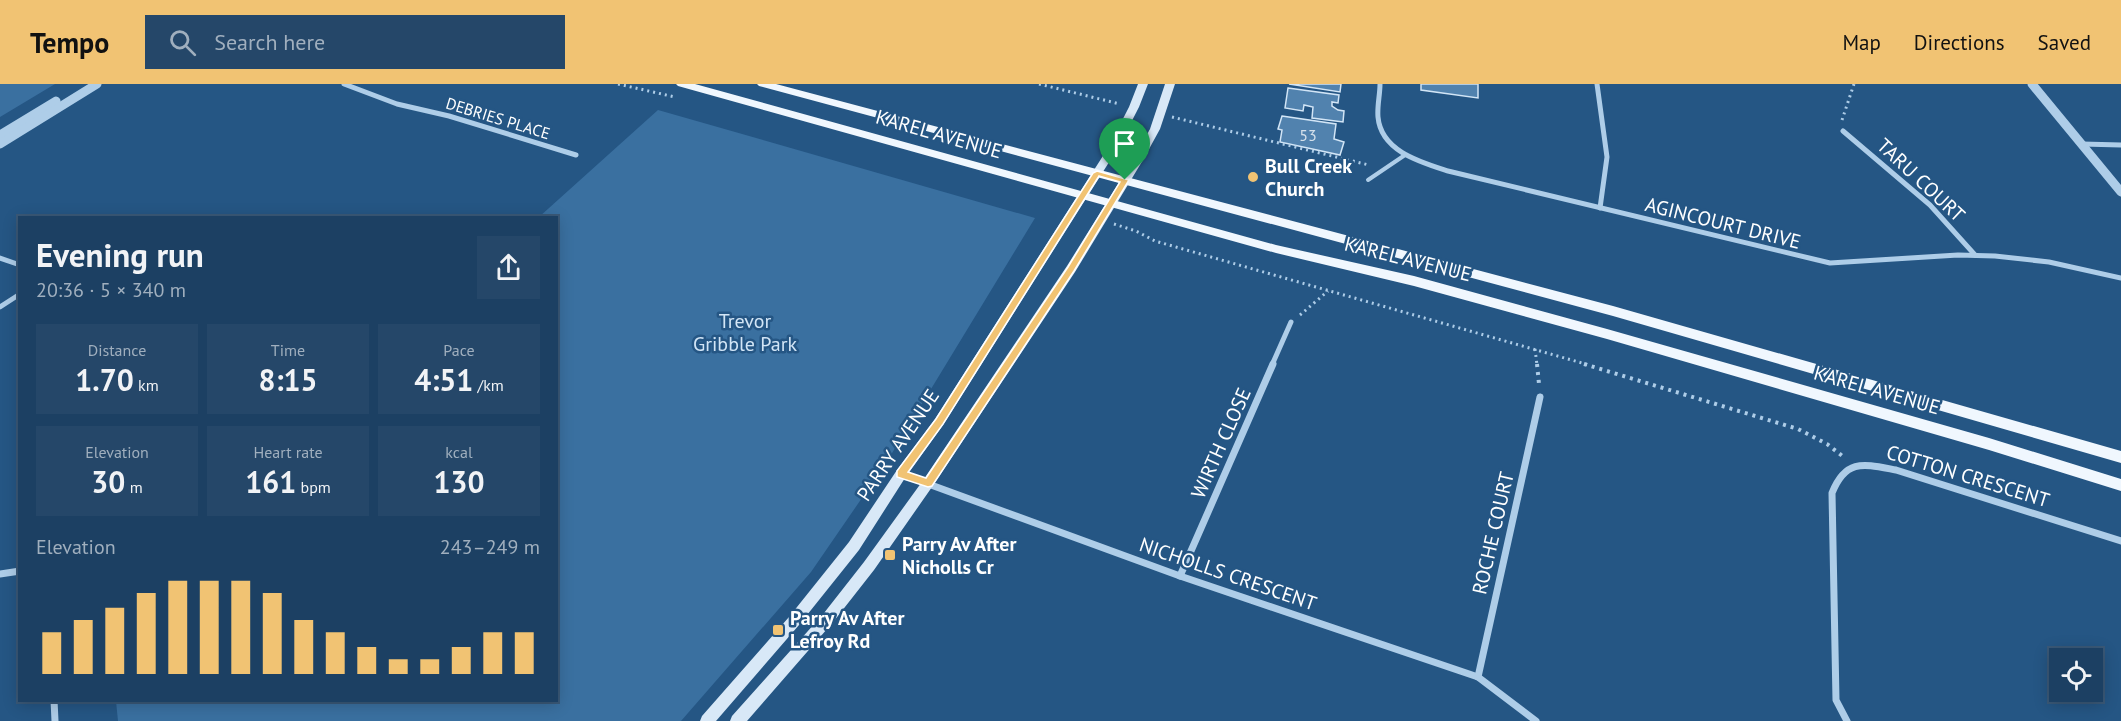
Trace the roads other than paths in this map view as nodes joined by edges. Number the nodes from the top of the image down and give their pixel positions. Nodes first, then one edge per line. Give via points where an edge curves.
1 (84, 84) edge
2 (98, 84) edge
3 (344, 84) edge
4 (682, 84) edge
5 (763, 84) edge
6 (1143, 84) edge
7 (1170, 84) edge
8 (1380, 84) edge
9 (1597, 84) edge
10 (2032, 84) edge
11 (1843, 131) road end
12 (0, 135) edge
13 (0, 144) edge
14 (2082, 144) junction
15 (2121, 145) edge
16 (576, 155) dead end
17 (1405, 155) junction
18 (1097, 173) junction
19 (1125, 180) junction
20 (1368, 180) dead end
21 (2121, 192) edge
22 (1083, 196) junction
23 (1111, 203) junction
24 (1600, 208) junction
25 (1974, 255) junction
26 (0, 258) edge
27 (18, 264) edge
28 (2121, 278) edge
29 (18, 295) edge
30 (0, 307) edge
31 (1292, 322) road end
32 (1540, 397) road end
33 (2121, 457) edge
34 (901, 474) junction
35 (928, 483) junction
36 (2121, 485) edge
37 (2121, 541) edge
38 (18, 571) edge
39 (0, 574) edge
40 (1180, 576) junction
41 (1478, 677) junction
42 (54, 702) edge
43 (55, 721) edge
44 (707, 721) edge
45 (737, 721) edge
46 (1536, 721) edge
47 (1847, 721) edge

1 - 12 street
2 - 13 street
3 - 16 street, DEBRIES PLACE via 397,104
4 - 22 main road, KAREL AVENUE
5 - 18 main road, KAREL AVENUE
6 - 18 main road, PARRY AVENUE via 1123,132
7 - 19 main road via 1155,129
8 - 17 street, AGINCOURT DRIVE via 1381,129
9 - 24 street via 1607,157
10 - 14 street
11 - 25 street, TARU COURT via 1956,231
14 - 15 street
14 - 21 street
17 - 20 lane
17 - 24 street, AGINCOURT DRIVE via 1448,171
18 - 19 main road, KAREL AVENUE
18 - 22 main road, PARRY AVENUE
19 - 23 main road
19 - 33 main road, KAREL AVENUE via 1787,358
22 - 23 main road, KAREL AVENUE
22 - 34 main road, PARRY AVENUE via 939,422
23 - 35 main road
23 - 36 main road, KAREL AVENUE via 1607,333
24 - 25 street, AGINCOURT DRIVE via 1830,262 1856,264
25 - 28 street, AGINCOURT DRIVE via 2054,262
26 - 27 street
29 - 30 street
31 - 40 street, WIRTH CLOSE
32 - 41 street, ROCHE COURT
34 - 35 street, NICHOLLS CRESCENT
34 - 44 main road, PARRY AVENUE via 836,571
35 - 40 street, NICHOLLS CRESCENT
35 - 45 main road via 829,617
37 - 47 street, COTTON CRESCENT via 1896,470 1851,465 1837,478 1832,493 1836,700
38 - 39 street
40 - 41 street, NICHOLLS CRESCENT
41 - 46 street, NICHOLLS CRESCENT
42 - 43 street

